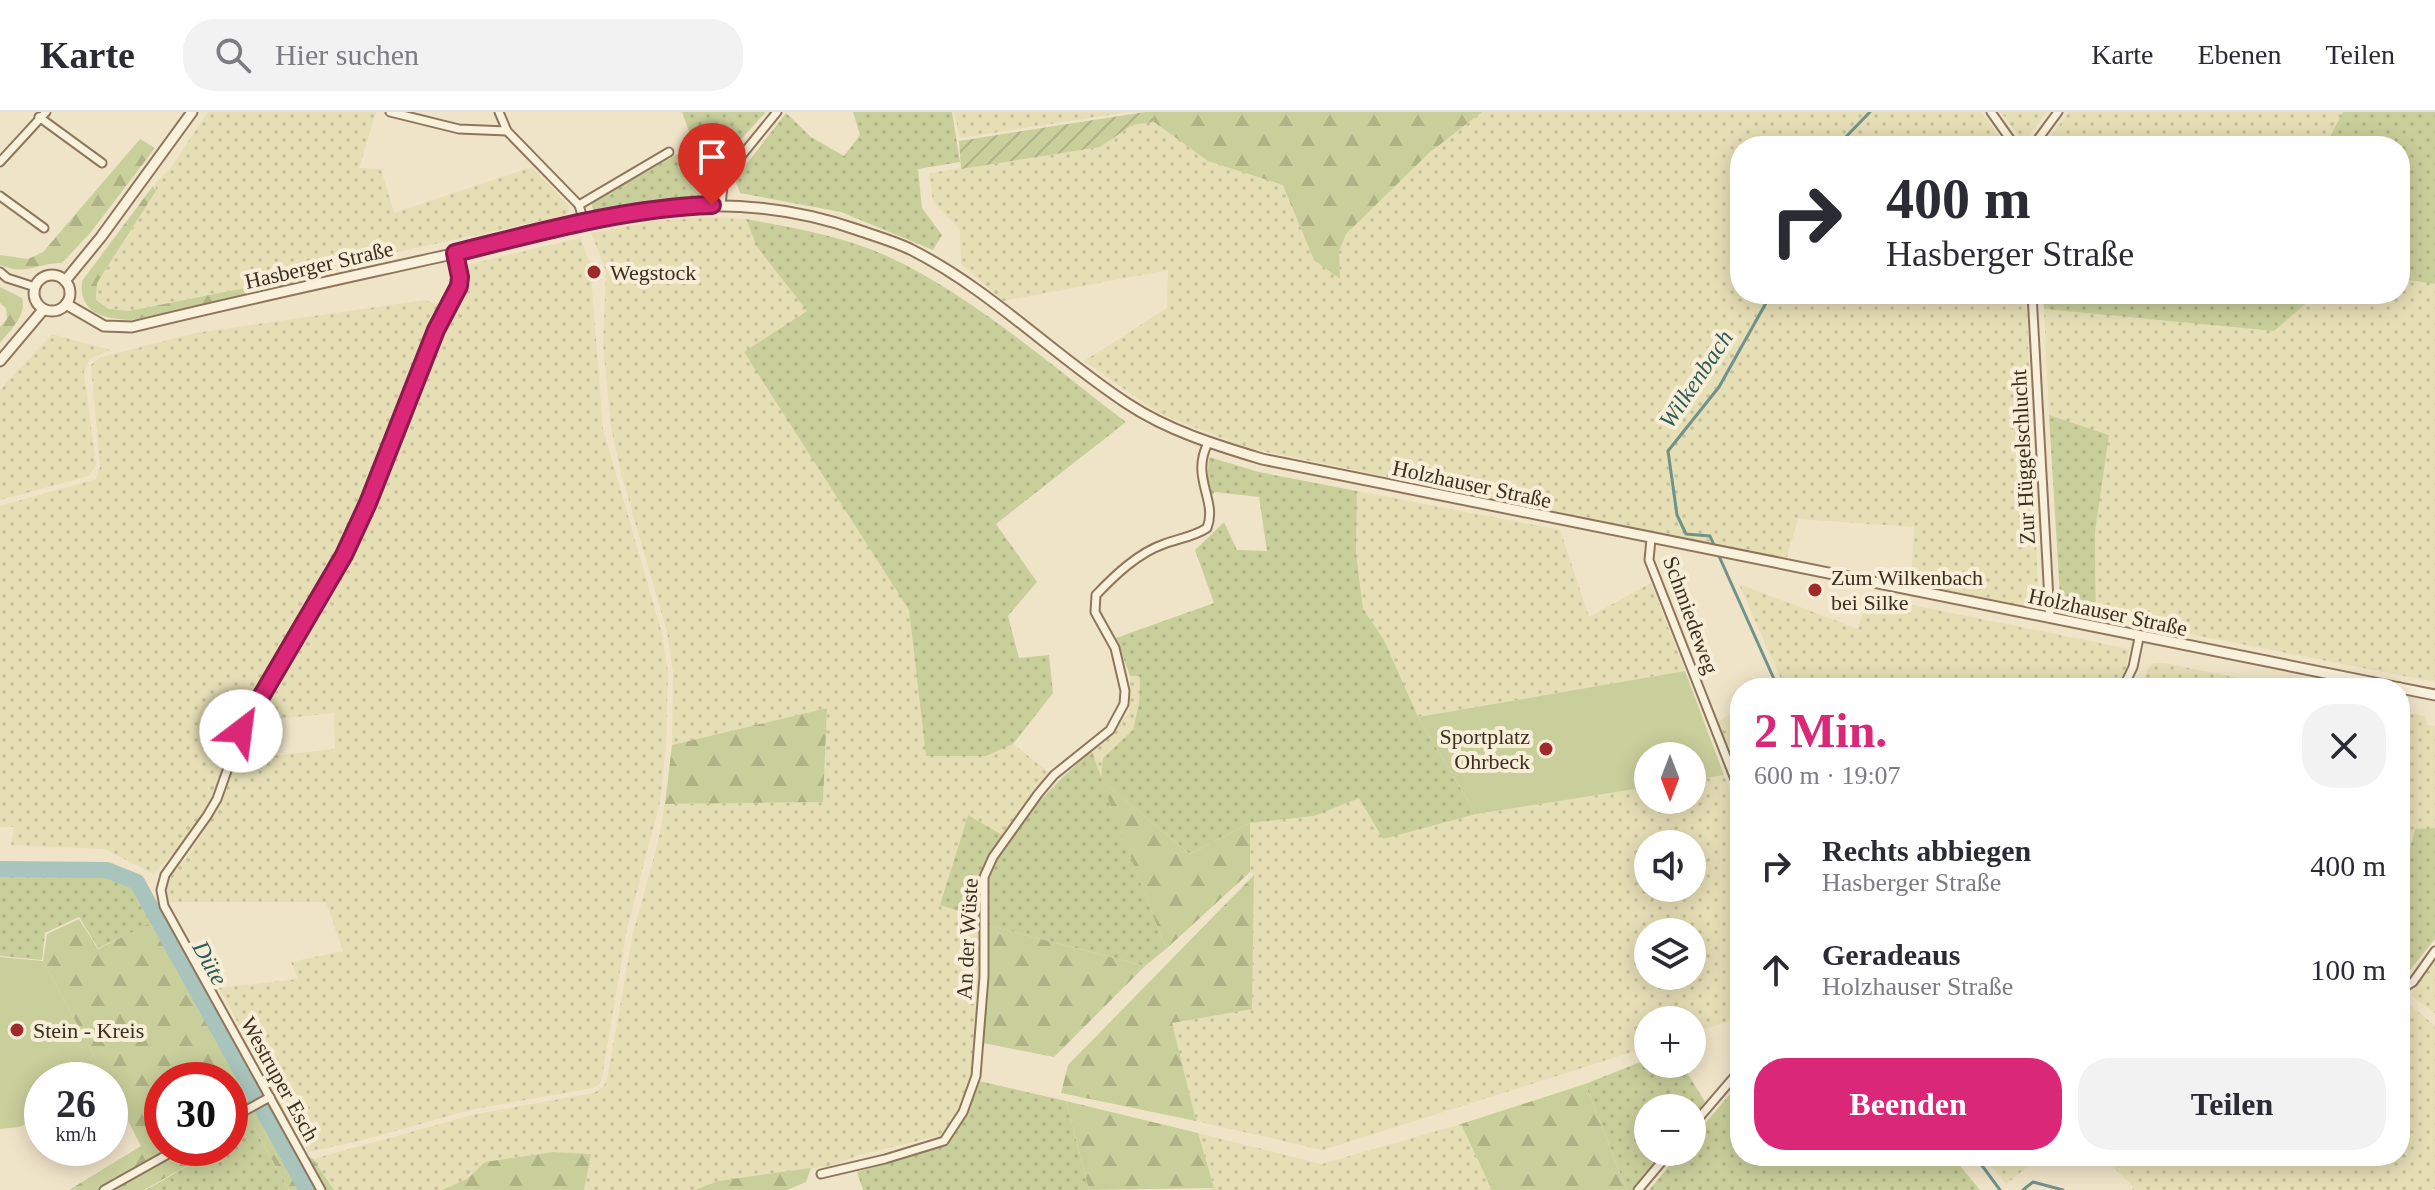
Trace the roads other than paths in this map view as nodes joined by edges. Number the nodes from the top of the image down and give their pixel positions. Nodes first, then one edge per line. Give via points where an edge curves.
1 (192, 112) edge
2 (390, 112) edge
3 (499, 112) edge
4 (777, 112) edge
5 (1991, 112) edge
6 (2058, 112) edge
7 (43, 114) edge
8 (507, 131) junction
9 (2008, 136) edge
10 (2040, 136) edge
11 (669, 152) dead end
12 (0, 162) edge
13 (102, 163) dead end
14 (0, 196) edge
15 (579, 205) junction
16 (721, 205) junction
17 (588, 221) junction
18 (44, 228) dead end
19 (455, 253) junction
20 (0, 272) edge
21 (65, 281) junction
22 (35, 287) junction
23 (66, 304) junction
24 (2033, 304) edge
25 (43, 310) junction
26 (0, 361) edge
27 (1208, 443) junction
28 (1651, 539) junction
29 (2050, 618) junction
30 (2139, 638) junction
31 (2128, 678) edge
32 (2348, 678) edge
33 (2410, 690) edge
34 (2435, 695) edge
35 (1730, 767) edge
36 (2435, 951) edge
37 (2410, 984) edge
38 (1730, 1082) edge
39 (267, 1099) junction
40 (248, 1109) edge
41 (1706, 1110) edge
42 (147, 1166) edge
43 (1658, 1166) edge
44 (821, 1174) dead end
45 (104, 1190) edge
46 (321, 1190) edge
47 (1638, 1190) edge

1 - 21 street
2 - 8 street via 459,129
3 - 8 street
4 - 16 street via 724,177
5 - 9 street
6 - 10 street
7 - 12 street
7 - 13 street
8 - 15 street
11 - 15 street
14 - 18 street
15 - 17 street
16 - 17 street, Holzhauser Straße
16 - 27 street, Holzhauser Straße via 763,207 835,222 905,246 970,284 1129,405
17 - 19 street, Hasberger Straße
19 - 23 street, Hasberger Straße via 132,327 104,326
19 - 39 street, Westruper Esch via 459,286 430,344 362,516 241,731 217,799 169,867 161,890 164,906
20 - 22 street
21 - 22 street via 48,276
21 - 23 street
22 - 25 street via 34,297
23 - 25 street via 53,312
24 - 29 street, Zur Hüggelschlucht
25 - 26 street
27 - 28 street, Holzhauser Straße via 1262,459
27 - 44 street, An der Wüste via 1201,464 1211,513 1207,528 1145,553 1096,595 1095,612 1115,648 1125,691 1121,714 1038,794 984,877 984,977 976,1076 963,1112 944,1141
28 - 29 street, Holzhauser Straße
28 - 35 street, Schmiedeweg via 1649,560
29 - 30 street, Holzhauser Straße
30 - 31 street
30 - 32 street, Holzhauser Straße
33 - 34 street, Holzhauser Straße
36 - 37 street
38 - 41 street
39 - 40 street
39 - 46 street, Westruper Esch
42 - 45 street
43 - 47 street

